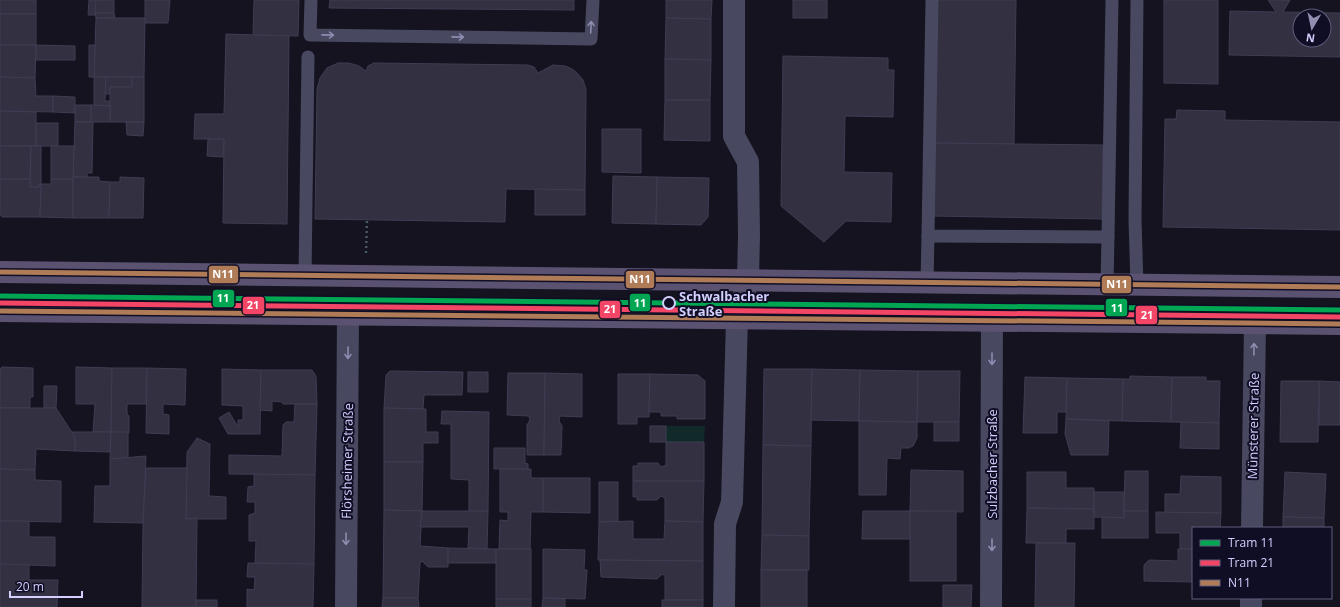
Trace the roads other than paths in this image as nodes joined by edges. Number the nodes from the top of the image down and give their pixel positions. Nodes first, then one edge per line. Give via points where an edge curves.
1 (311, 0) edge
2 (593, 0) edge
3 (734, 0) edge
4 (932, 0) edge
5 (1112, 0) edge
6 (1137, 0) edge
7 (308, 57) dead end
8 (928, 236) junction
9 (1108, 237) junction
10 (0, 272) edge
11 (305, 276) junction
12 (748, 280) junction
13 (927, 283) junction
14 (1107, 284) junction
15 (1137, 285) junction
16 (1340, 287) edge
17 (0, 311) edge
18 (348, 314) junction
19 (737, 318) junction
20 (992, 320) junction
21 (1255, 323) junction
22 (1340, 324) edge
23 (1252, 527) edge
24 (346, 607) edge
25 (724, 607) edge
26 (992, 607) edge

1 -> 2 lane via 310,35 591,39
3 - 12 street via 734,136 748,162
4 - 8 lane
5 - 9 lane
6 - 15 lane
7 - 11 lane
8 - 9 lane
8 - 13 lane
9 - 14 lane
10 - 11 main road
11 - 12 main road
12 - 13 main road
12 - 19 street
13 - 14 main road
14 - 15 main road
15 - 16 main road
17 - 18 main road
18 - 19 main road
18 -> 24 street, Flörsheimer Straße
19 - 20 main road
19 - 25 street via 732,502 724,524
20 - 21 main road
20 -> 26 street, Sulzbacher Straße
21 - 22 main road
23 -> 21 street, Münsterer Straße

